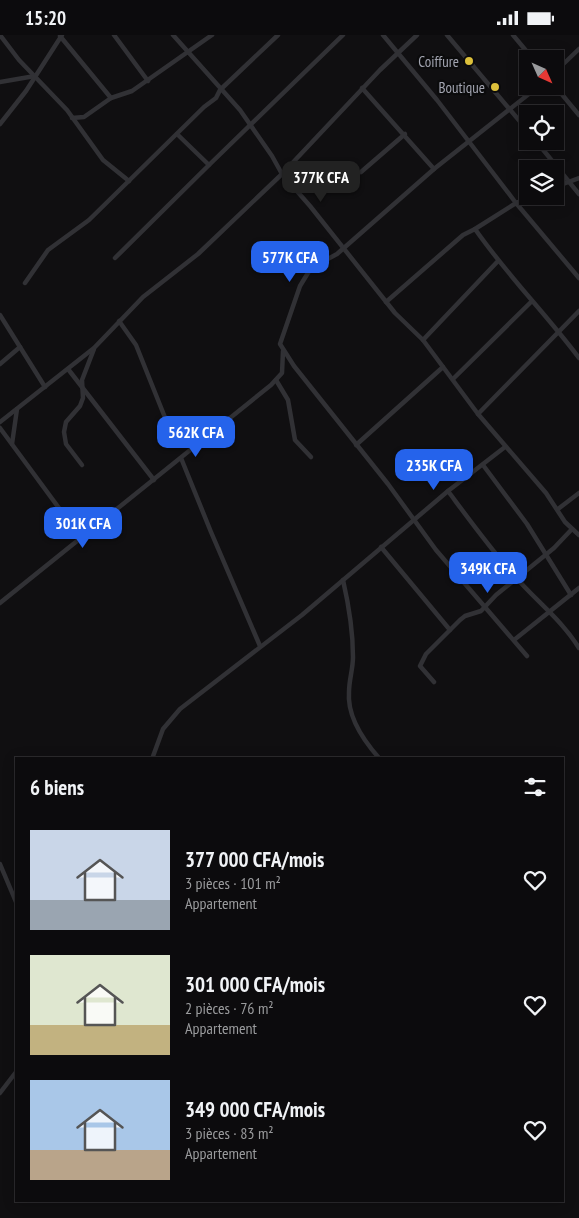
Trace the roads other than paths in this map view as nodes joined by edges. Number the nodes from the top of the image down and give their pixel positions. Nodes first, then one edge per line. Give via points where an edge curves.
1 (0, 35) edge
2 (114, 35) edge
3 (172, 35) edge
4 (212, 35) edge
5 (278, 35) edge
6 (343, 35) edge
7 (383, 35) edge
8 (417, 35) edge
9 (448, 35) edge
10 (514, 35) edge
11 (60, 36) edge
12 (579, 49) edge
13 (526, 50) edge
14 (398, 52) junction
15 (187, 53) junction
16 (564, 64) edge
17 (35, 76) junction
18 (0, 81) edge
19 (148, 81) junction
20 (362, 88) junction
21 (220, 91) junction
22 (528, 95) edge
23 (562, 95) edge
24 (111, 99) junction
25 (510, 109) junction
26 (579, 115) edge
27 (72, 118) junction
28 (519, 120) edge
29 (0, 124) edge
30 (251, 125) junction
31 (177, 134) junction
32 (405, 134) junction
33 (468, 141) junction
34 (543, 150) edge
35 (209, 165) junction
36 (434, 169) junction
37 (361, 172) dead end
38 (282, 174) junction
39 (579, 178) edge
40 (129, 181) junction
41 (569, 182) junction
42 (564, 184) edge
43 (579, 194) edge
44 (519, 202) edge
45 (516, 203) junction
46 (475, 229) junction
47 (342, 247) junction
48 (115, 258) dead end
49 (498, 261) junction
50 (579, 278) edge
51 (25, 283) dead end
52 (532, 301) junction
53 (386, 302) junction
54 (579, 311) edge
55 (0, 315) edge
56 (119, 321) junction
57 (560, 332) junction
58 (423, 339) junction
59 (20, 347) junction
60 (94, 347) junction
61 (284, 351) junction
62 (579, 358) edge
63 (0, 365) edge
64 (443, 367) junction
65 (68, 369) junction
66 (453, 379) junction
67 (276, 380) junction
68 (45, 387) junction
69 (83, 388) junction
70 (17, 409) junction
71 (478, 414) junction
72 (166, 420) dead end
73 (0, 422) edge
74 (0, 428) edge
75 (12, 445) junction
76 (356, 445) junction
77 (505, 447) junction
78 (311, 457) dead end
79 (181, 458) junction
80 (82, 465) dead end
81 (482, 465) junction
82 (154, 480) junction
83 (448, 491) junction
84 (579, 493) edge
85 (558, 509) junction
86 (416, 520) junction
87 (572, 529) junction
88 (579, 535) edge
89 (81, 539) junction
90 (381, 547) junction
91 (545, 554) junction
92 (517, 579) junction
93 (343, 580) junction
94 (579, 588) edge
95 (571, 595) junction
96 (0, 603) edge
97 (485, 606) junction
98 (550, 611) junction
99 (450, 630) junction
100 (514, 640) junction
101 (578, 645) edge
102 (260, 646) junction
103 (527, 656) dead end
104 (434, 682) dead end
105 (153, 757) edge
106 (378, 757) edge
107 (0, 863) edge
108 (15, 900) edge
109 (15, 1073) edge
110 (0, 1093) edge

1 - 17 street
2 - 19 street
3 - 15 street
4 - 15 street
5 - 21 street
6 - 30 street
7 - 14 street
8 - 14 street
9 - 25 street
10 - 13 street
11 - 17 street
11 - 24 street
12 - 16 street
14 - 20 street
14 - 33 street
15 - 19 street
15 - 21 street
17 - 18 street
17 - 27 street
17 - 29 street
19 - 24 street
20 - 32 street
20 - 38 street
21 - 30 street
21 - 31 street
22 - 25 street
23 - 26 street
24 - 27 street via 84,117
25 - 28 street
25 - 33 street
27 - 40 street via 103,160
30 - 35 street
30 - 38 street
31 - 35 street
31 - 40 street
32 - 36 street
32 - 37 street
33 - 36 street
33 - 45 street
34 - 41 street
35 - 48 street
36 - 47 street
38 - 47 street
38 - 56 street via 198,254 143,297
39 - 41 street
40 - 51 street via 89,219 48,250
41 - 42 street
41 - 43 street
44 - 45 street
45 - 46 street
45 - 50 street
46 - 49 street
46 - 53 street via 462,235
47 - 53 street
47 - 61 street via 306,274 282,332 280,344
49 - 52 street
49 - 58 street
52 - 57 street
52 - 66 street
53 - 58 street
54 - 57 street
55 - 59 street
56 - 60 street
56 - 72 street via 136,345
57 - 62 street
57 - 71 street
58 - 64 street
59 - 63 street
59 - 68 street
60 - 65 street
60 - 69 street via 82,380
61 - 67 street via 282,373
61 - 76 street
64 - 66 street
64 - 76 street
65 - 68 street
65 - 69 street
66 - 71 street
67 - 78 street via 288,400 295,440
67 - 79 street
68 - 70 street
69 - 80 street via 80,406 66,422 64,432 66,444
69 - 82 street
70 - 73 street
70 - 75 street
71 - 77 street
74 - 75 street
75 - 89 street
76 - 86 street
77 - 81 street
77 - 85 street
79 - 82 street
79 - 102 street
81 - 83 street
81 - 91 street via 527,524
82 - 89 street
83 - 86 street
83 - 92 street
84 - 85 street
85 - 87 street
86 - 90 street
86 - 97 street via 436,550
87 - 88 street
87 - 91 street
89 - 96 street
90 - 93 street
90 - 99 street
91 - 92 street
91 - 95 street
92 - 97 street
92 - 98 street
93 - 102 street
93 - 106 street via 353,631 350,704 362,737
94 - 95 street
95 - 98 street
97 - 99 street via 477,613 465,616
97 - 100 street
98 - 100 street
98 - 101 street
99 - 104 street via 426,654 420,666
100 - 103 street
102 - 105 street via 171,718 163,729
107 - 108 street
109 - 110 street

